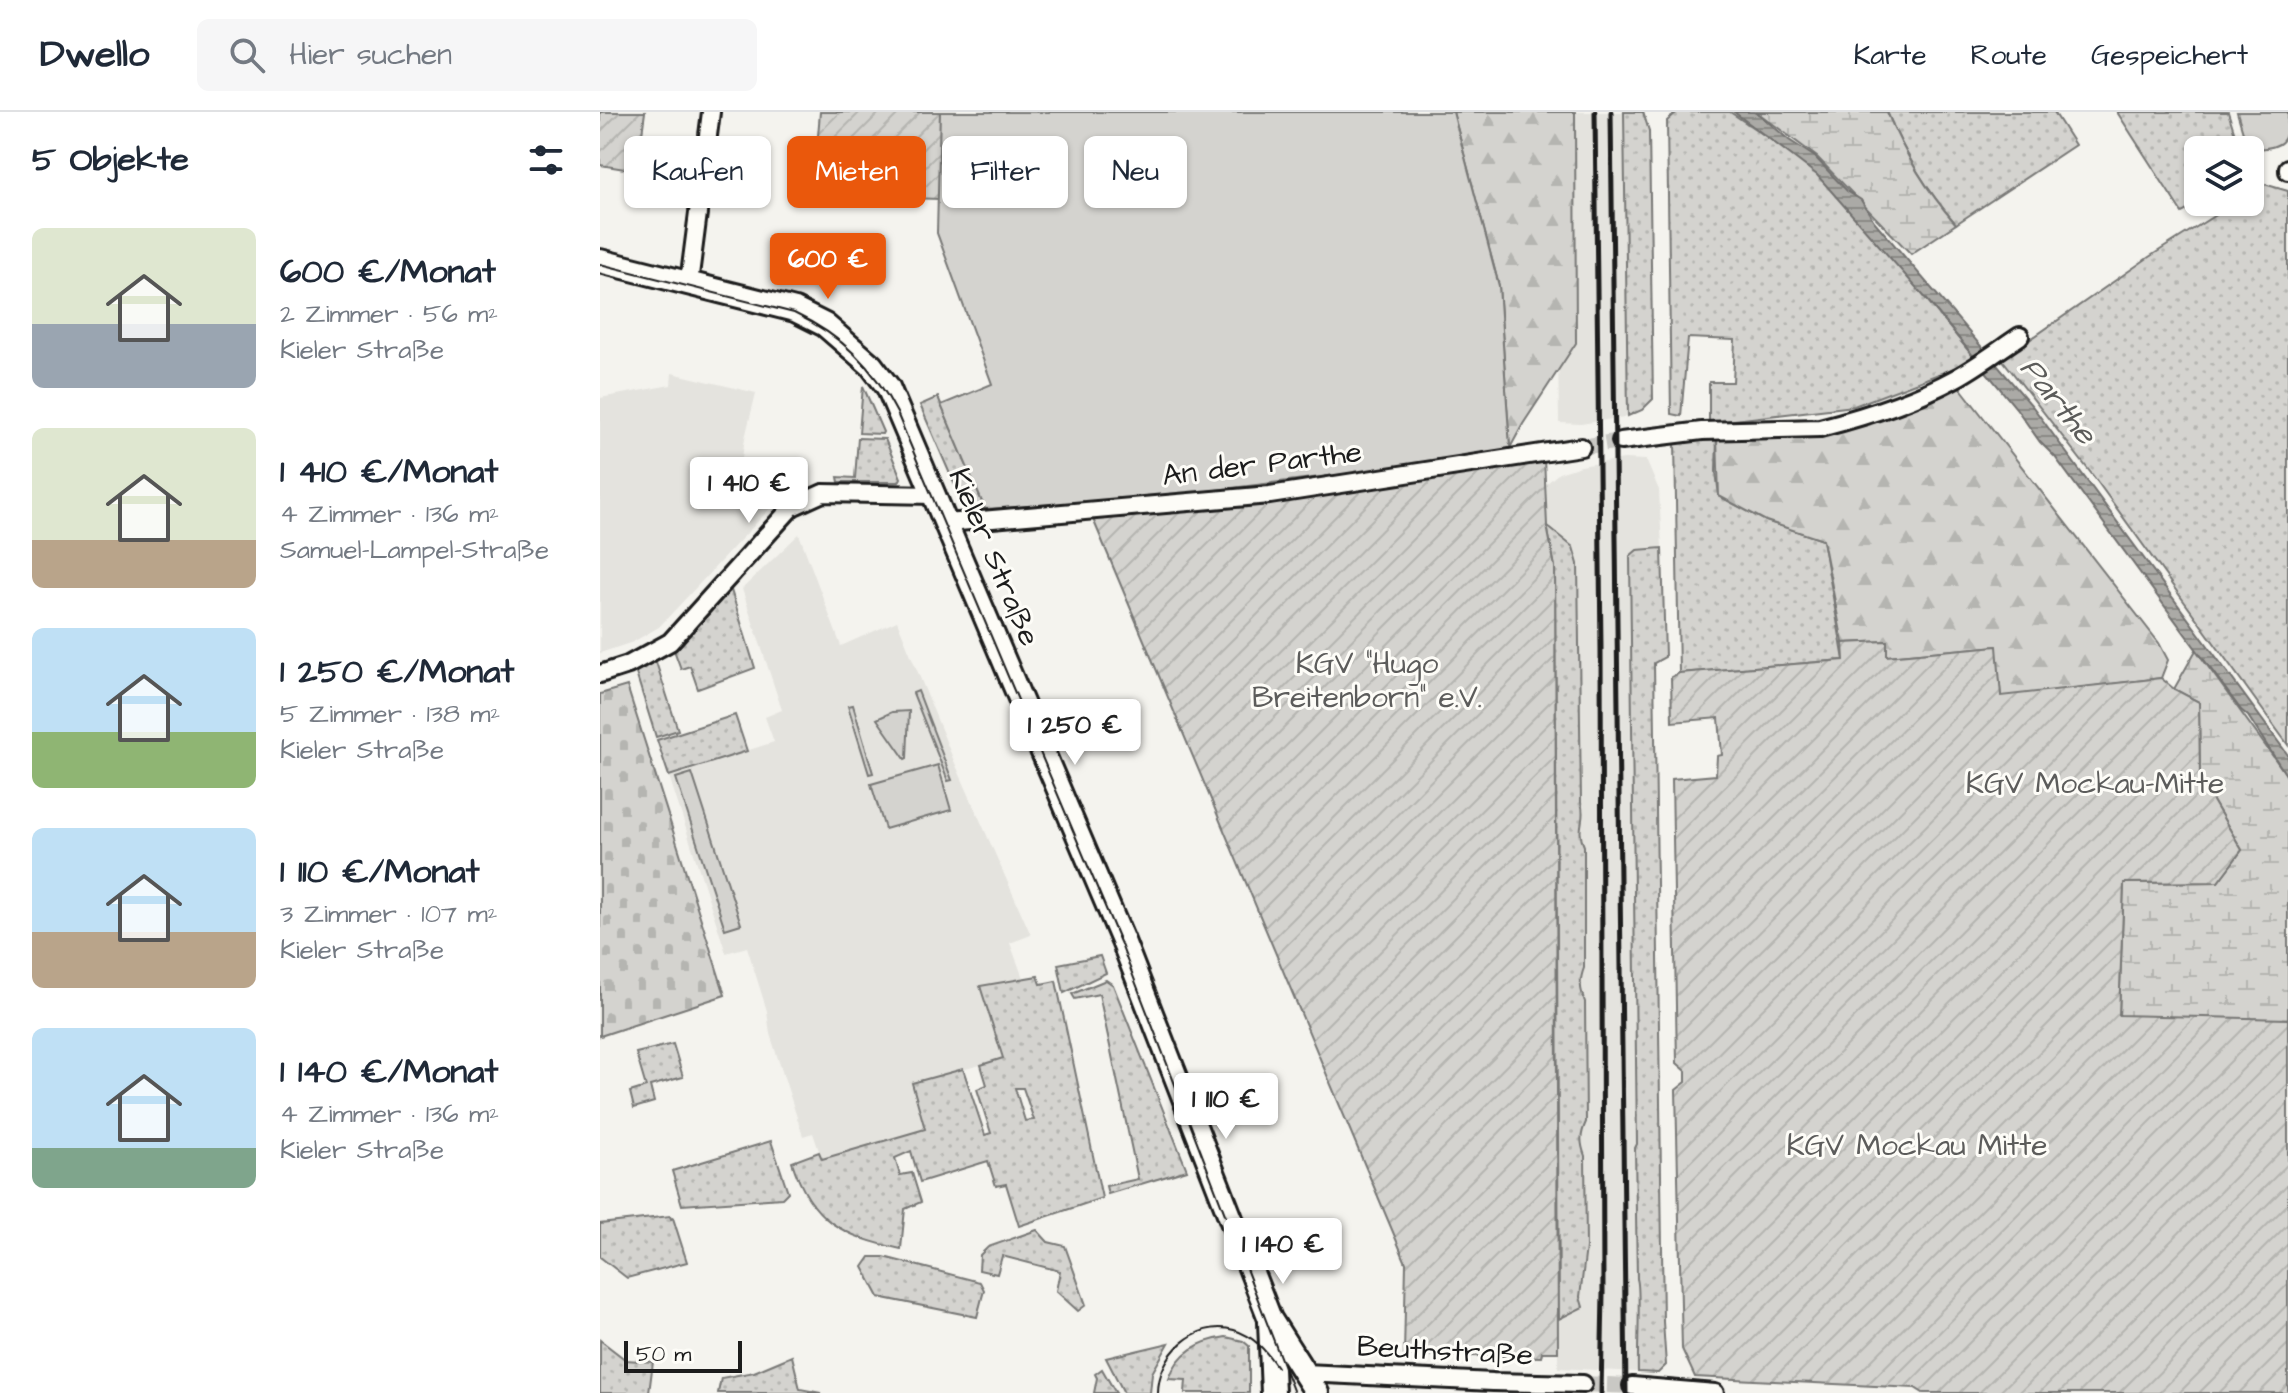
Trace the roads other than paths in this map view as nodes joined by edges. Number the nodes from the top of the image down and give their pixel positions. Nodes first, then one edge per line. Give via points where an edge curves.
1 (711, 112) edge
2 (600, 261) edge
3 (689, 283) junction
4 (2020, 336) dead end
5 (1621, 441) tunnel mouth
6 (1581, 447) tunnel mouth
7 (935, 495) junction
8 (947, 523) junction
9 (600, 674) edge
10 (1270, 1319) junction
11 (1305, 1373) junction
12 (1583, 1384) tunnel mouth
13 (1632, 1386) dead end
14 (1273, 1393) edge
15 (1317, 1393) edge
16 (1715, 1393) edge

1 - 3 street
2 - 3 main road, Kieler Straße
3 - 7 main road, Kieler Straße via 795,310 825,325 888,387
4 - 5 street via 1959,377 1907,402 1820,428 1702,431
6 - 8 street, An der Parthe via 1270,495
7 - 8 main road, Kieler Straße
7 - 9 street via 823,493 792,507 670,642
8 - 10 main road, Kieler Straße via 1123,941
10 - 11 main road, Kieler Straße
10 - 14 main road, Kieler Straße
11 - 12 street, Beuthstraße
11 - 15 main road, Kieler Straße
13 - 16 street

